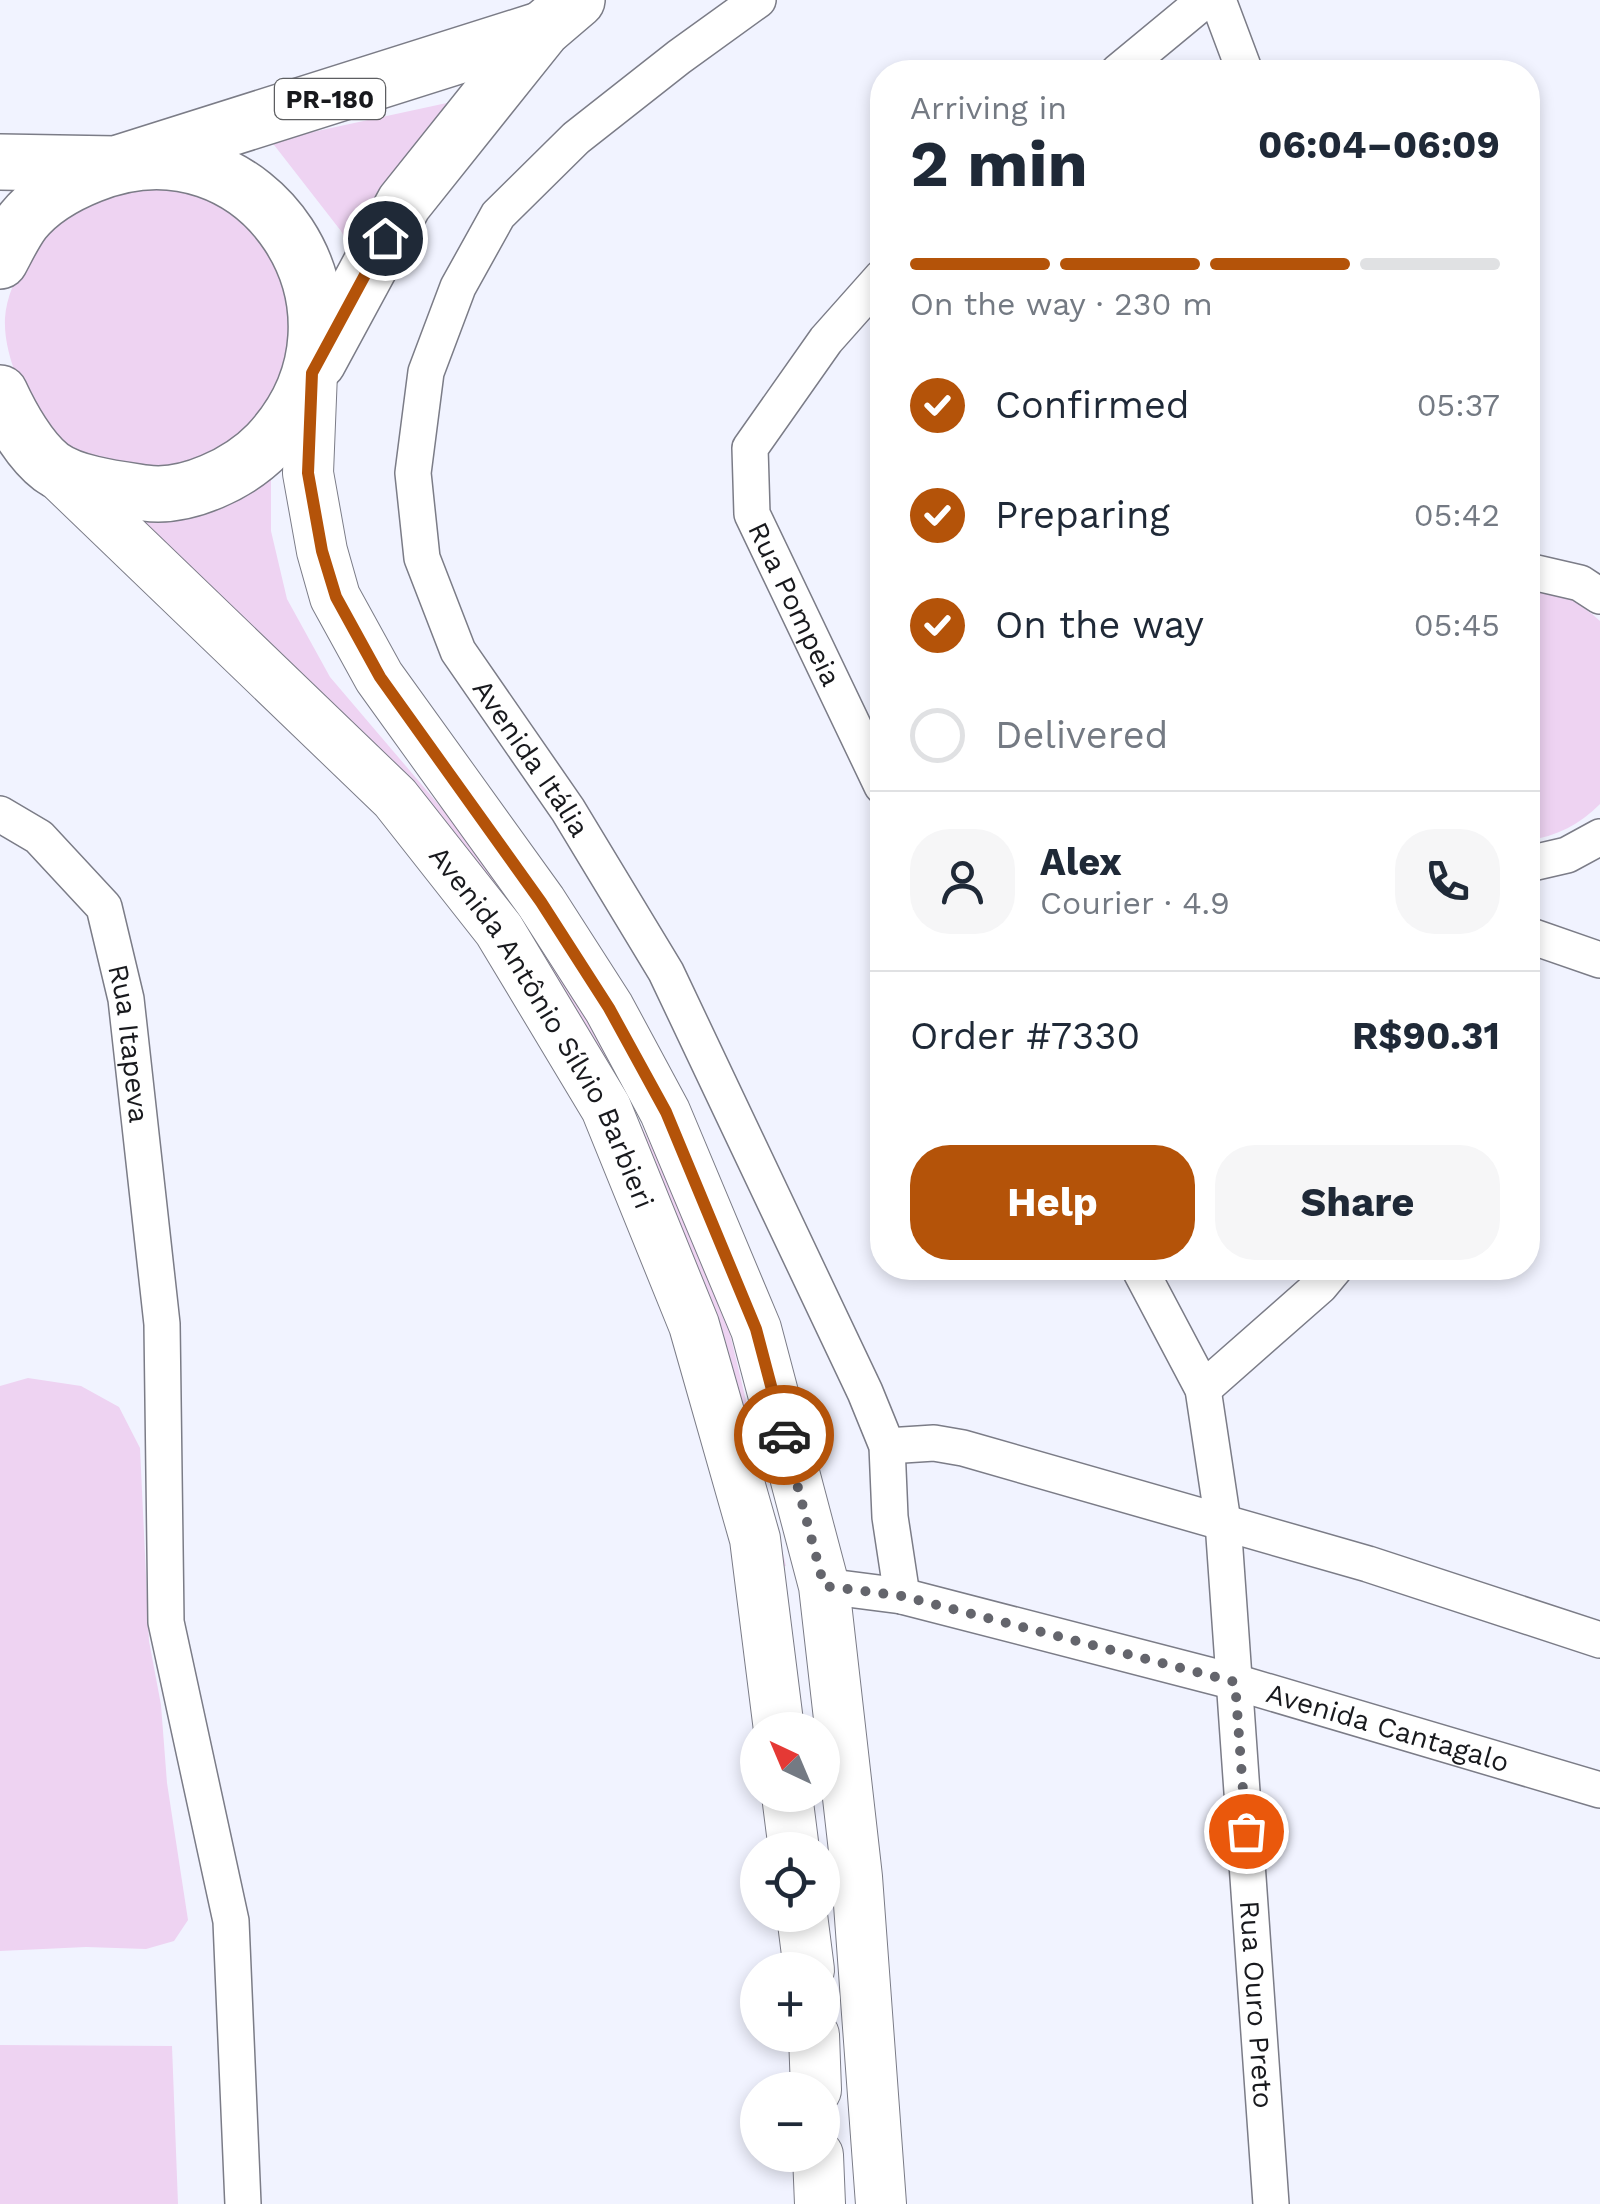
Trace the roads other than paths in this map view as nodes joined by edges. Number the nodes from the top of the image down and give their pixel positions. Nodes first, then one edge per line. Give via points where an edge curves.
1 (758, 0) edge
2 (1205, 0) edge
3 (1218, 0) edge
4 (560, 14) edge
5 (1132, 60) edge
6 (1241, 60) edge
7 (0, 162) edge
8 (116, 164) junction
9 (0, 261) edge
10 (870, 290) edge
11 (312, 373) junction
12 (0, 393) edge
13 (0, 434) edge
14 (52, 468) junction
15 (1540, 573) edge
16 (1600, 596) edge
17 (870, 755) edge
18 (0, 814) edge
19 (1600, 837) edge
20 (1540, 861) edge
21 (1540, 939) edge
22 (1600, 960) edge
23 (1144, 1280) edge
24 (1325, 1280) edge
25 (1203, 1388) junction
26 (887, 1446) junction
27 (1223, 1522) junction
28 (824, 1586) junction
29 (902, 1596) junction
30 (1600, 1640) edge
31 (1235, 1682) junction
32 (777, 1712) edge
33 (1600, 1790) edge
34 (819, 2172) edge
35 (243, 2204) edge
36 (820, 2204) edge
37 (881, 2204) edge
38 (1271, 2204) edge

1 - 26 street, Avenida Itália via 576,138 498,215 458,287 426,372 414,473 422,558 458,651 568,810 666,972
2 - 5 street
3 - 6 street
4 - 8 main road, PR-180
4 - 11 main road, PR-180 via 404,204
7 - 8 main road, PR-180
8 - 9 main road, PR-180 via 65,185 24,220
8 - 11 main road, PR-180 via 165,161 213,172 255,196 278,220 310,276 318,324
10 - 17 street, Rua Pompeia via 750,448 752,514
11 - 14 main road, PR-180 via 289,421 252,460 205,485 152,494 100,486
11 - 28 main road, Avenida Antônio Sílvio Barbieri via 308,473 336,597 380,677 609,1008 666,1112 756,1329
12 - 14 main road, PR-180 via 14,424
13 - 14 main road, PR-180
14 - 32 main road, Avenida Antônio Sílvio Barbieri via 396,798 499,930 606,1108 694,1326 755,1539
15 - 16 street
18 - 35 street, Rua Itapeva via 39,837 104,907 126,999 162,1324 166,1622 231,1921
19 - 20 street
21 - 22 street
23 - 25 street
24 - 25 street
25 - 27 street, Rua Ouro Preto
26 - 27 street via 963,1448
26 - 29 street, Avenida Itália
27 - 30 street
27 - 31 street, Rua Ouro Preto
28 - 29 street, Avenida Cantagalo
28 - 37 main road, Avenida Antônio Sílvio Barbieri via 857,1878
29 - 31 street, Avenida Cantagalo
31 - 33 street, Avenida Cantagalo
31 - 38 street, Rua Ouro Preto
34 - 36 main road

